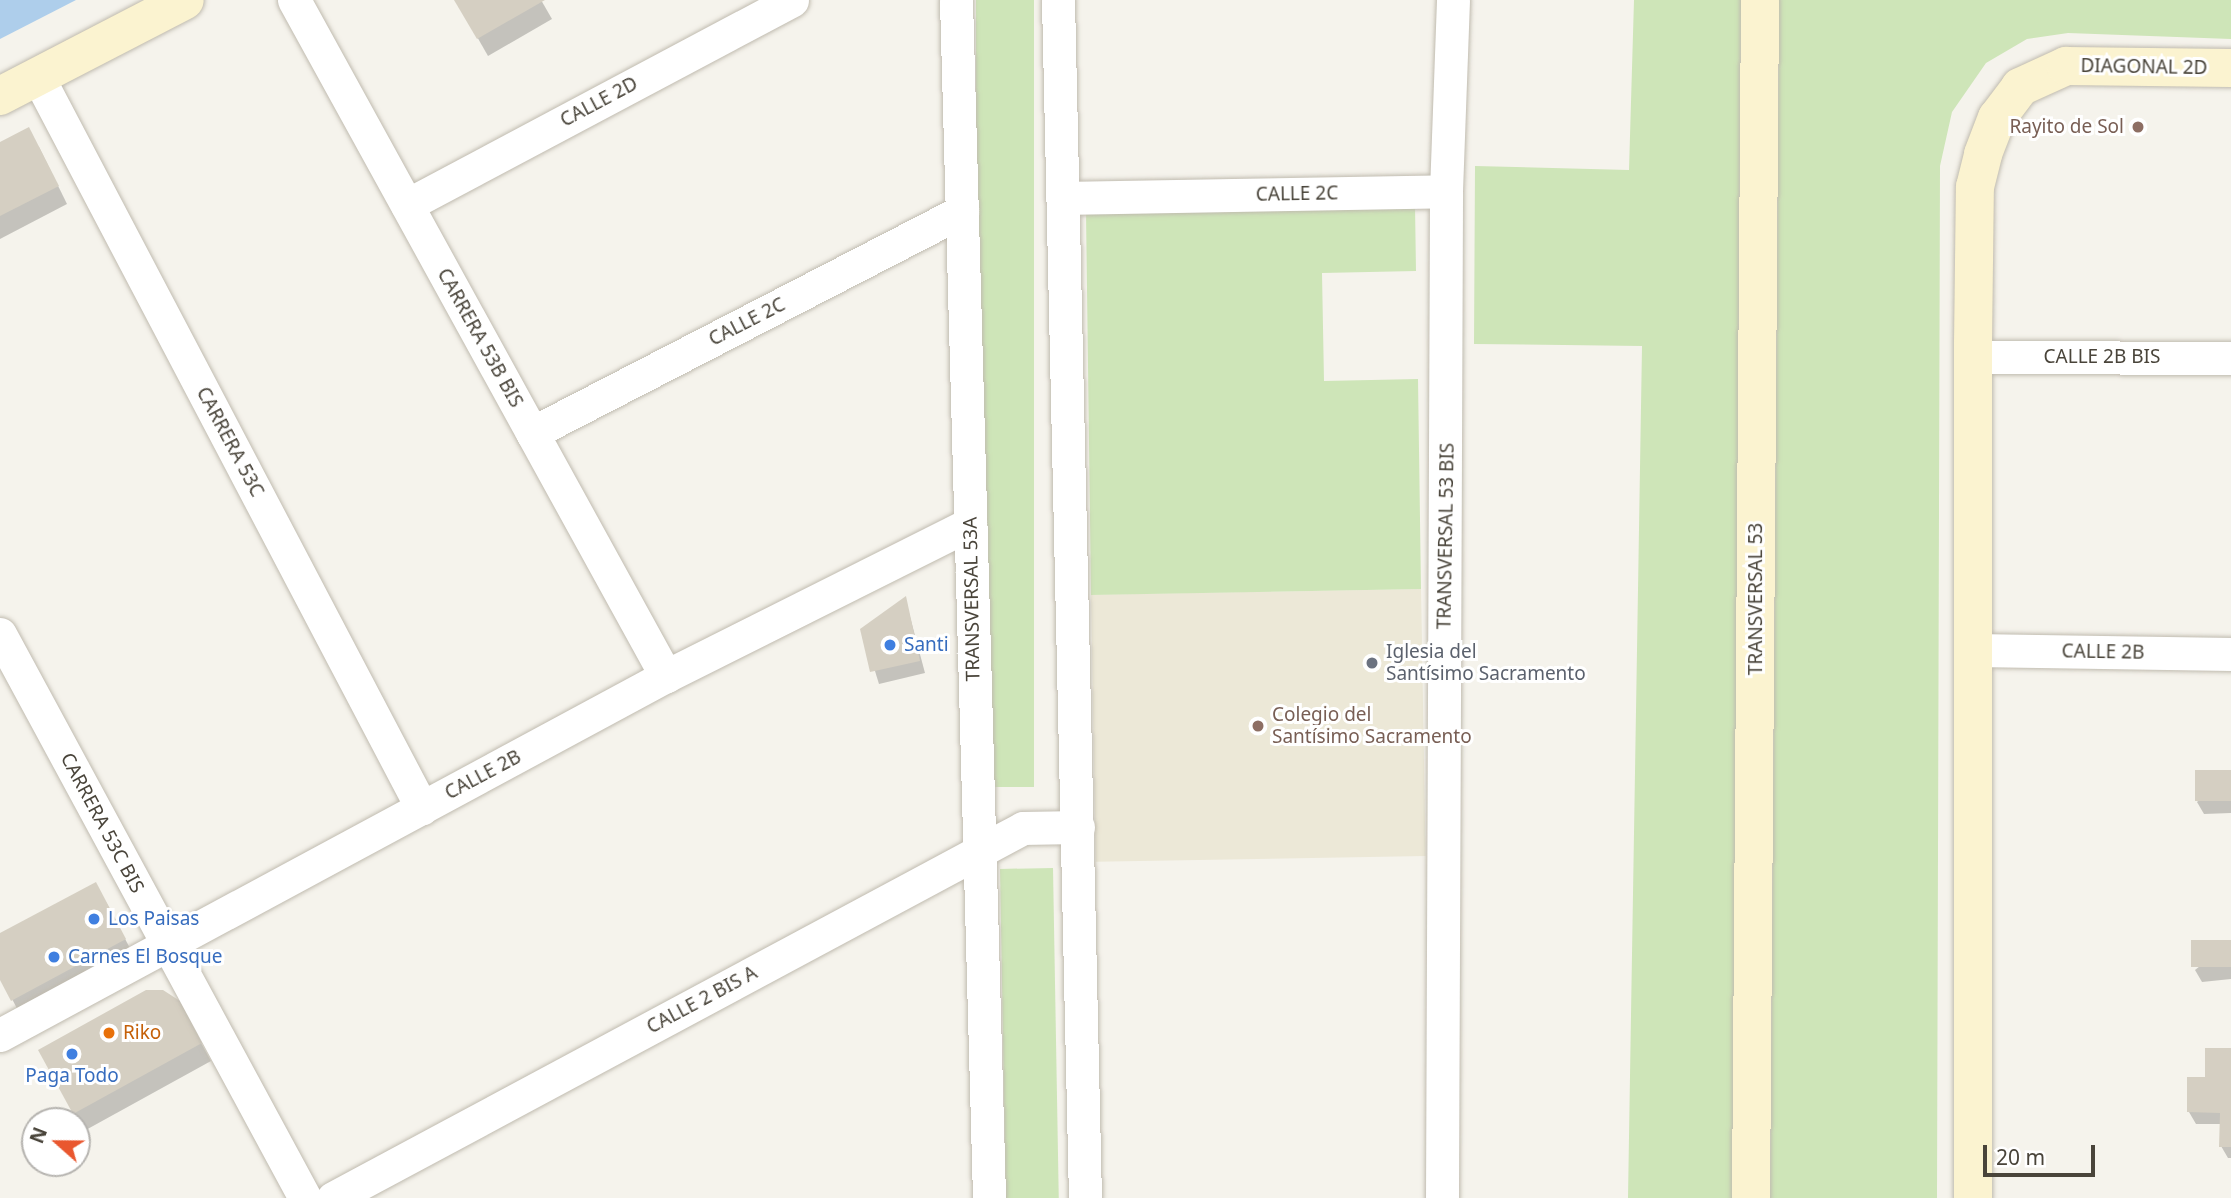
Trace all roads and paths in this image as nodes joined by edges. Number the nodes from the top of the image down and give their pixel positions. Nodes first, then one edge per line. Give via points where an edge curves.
1 (186, 0) edge
2 (295, 0) edge
3 (792, 0) edge
4 (956, 0) edge
5 (1059, 0) edge
6 (1453, 0) edge
7 (1760, 0) edge
8 (2231, 68) edge
9 (38, 76) junction
10 (0, 96) edge
11 (1446, 191) junction
12 (1063, 198) junction
13 (407, 205) junction
14 (962, 211) junction
15 (1973, 357) junction
16 (2231, 358) edge
17 (532, 433) junction
18 (970, 524) junction
19 (0, 634) edge
20 (1974, 650) junction
21 (2231, 654) edge
22 (666, 676) junction
23 (422, 808) junction
24 (1078, 827) junction
25 (979, 852) junction
26 (168, 944) junction
27 (0, 1035) edge
28 (981, 1194) edge
29 (304, 1198) edge
30 (333, 1198) edge
31 (1085, 1198) edge
32 (1442, 1198) edge
33 (1751, 1198) edge
34 (1973, 1198) edge

1 - 9 street
2 - 13 street, CARRERA 53B BIS
3 - 13 street, CALLE 2D
4 - 14 street, TRANSVERSAL 53A
5 - 12 street
6 - 11 street, TRANSVERSAL 53 BIS
7 - 33 street, TRANSVERSAL 53
8 - 15 street, DIAGONAL 2D via 2066,66 2020,87 1997,118 1975,187
9 - 10 street
9 - 23 street, CARRERA 53C
11 - 12 street, CALLE 2C
11 - 32 street, TRANSVERSAL 53 BIS
12 - 24 street
13 - 17 street, CARRERA 53B BIS
14 - 17 street, CALLE 2C
14 - 18 street, TRANSVERSAL 53A
15 - 16 street, CALLE 2B BIS
15 - 20 street
17 - 22 street, CARRERA 53B BIS
18 - 22 street, CALLE 2B
18 - 25 street, TRANSVERSAL 53A
19 - 26 street, CARRERA 53C BIS
20 - 21 street, CALLE 2B
20 - 34 street
22 - 23 street, CALLE 2B
23 - 26 street, CALLE 2B
24 - 25 street, CALLE 2 BIS A via 1023,828
24 - 31 street
25 - 28 street, TRANSVERSAL 53A
25 - 30 street, CALLE 2 BIS A
26 - 27 street, CALLE 2B
26 - 29 street, CARRERA 53C BIS

